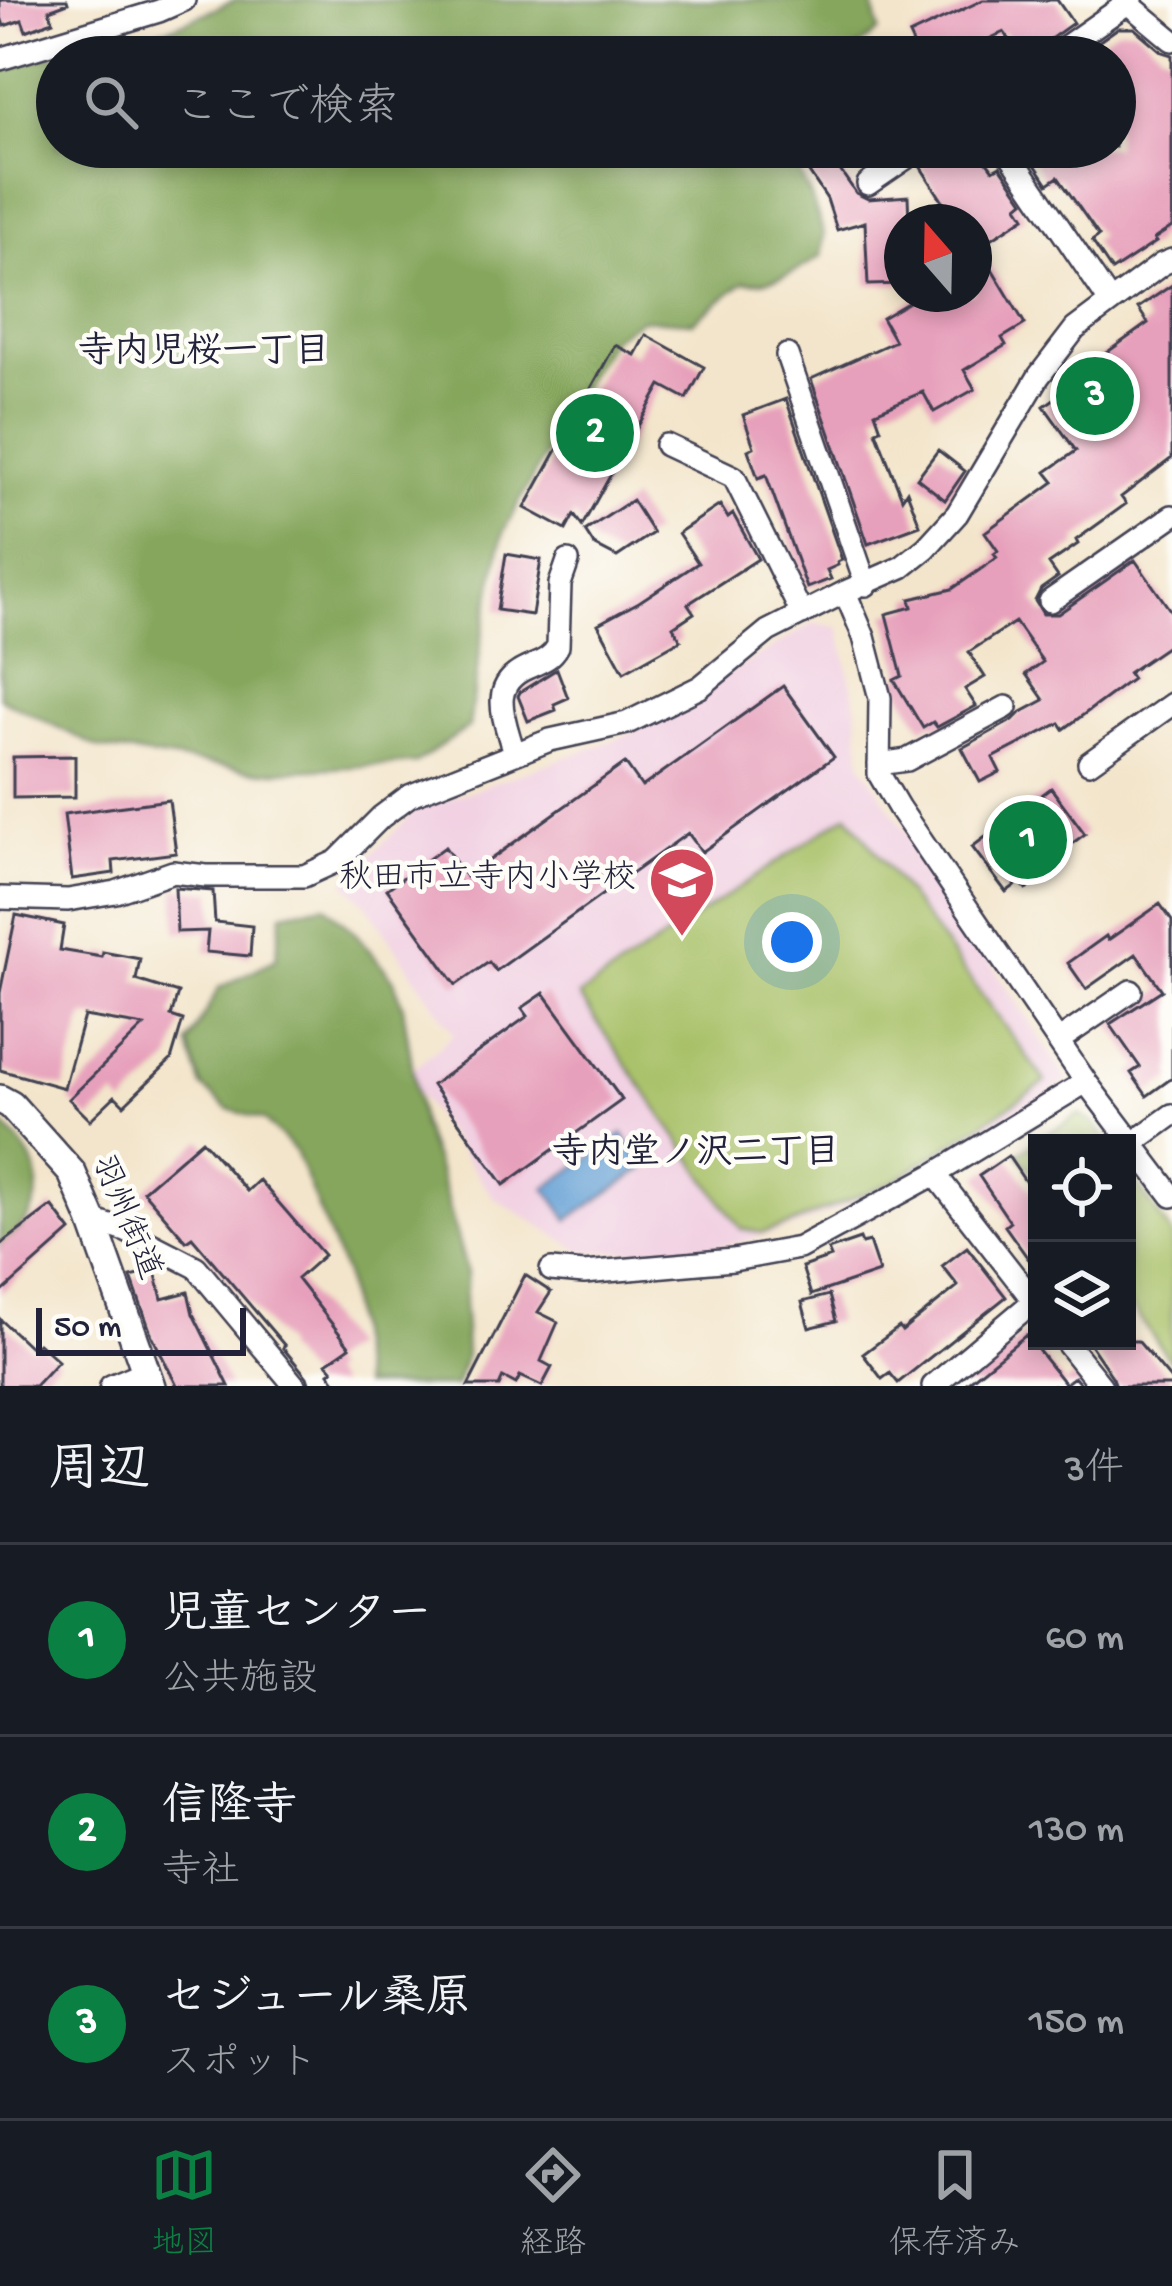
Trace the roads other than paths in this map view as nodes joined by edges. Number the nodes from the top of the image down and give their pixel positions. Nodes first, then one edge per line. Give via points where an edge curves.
1 (184, 0) edge
2 (1128, 1) edge
3 (74, 36) edge
4 (1080, 36) edge
5 (1172, 40) edge
6 (36, 47) edge
7 (0, 58) edge
8 (891, 168) edge
9 (1019, 168) edge
10 (868, 184) dead end
11 (1172, 260) edge
12 (1110, 302) junction
13 (787, 355) dead end
14 (666, 445) dead end
15 (1172, 516) edge
16 (568, 561) dead end
17 (855, 588) junction
18 (1050, 601) dead end
19 (802, 614) junction
20 (1172, 704) edge
21 (1006, 707) dead end
22 (514, 754) junction
23 (1089, 763) dead end
24 (879, 764) junction
25 (0, 898) edge
26 (1131, 991) dead end
27 (1058, 1041) junction
28 (1086, 1082) junction
29 (0, 1099) edge
30 (1172, 1115) edge
31 (1125, 1134) edge
32 (1136, 1141) edge
33 (1136, 1149) edge
34 (935, 1174) junction
35 (1172, 1196) edge
36 (92, 1220) junction
37 (551, 1270) dead end
38 (1028, 1293) edge
39 (1028, 1309) edge
40 (1072, 1350) edge
41 (148, 1379) edge
42 (111, 1386) edge
43 (295, 1386) edge
44 (933, 1386) edge
45 (1101, 1386) edge

1 - 3 street
2 - 4 street
2 - 5 street
6 - 7 street
8 - 10 street
9 - 12 street
11 - 12 street
12 - 17 street via 1075,328 1039,376 956,514 926,548
13 - 17 street
14 - 19 street via 734,477
15 - 18 street
16 - 22 street via 558,646 514,674 501,694
17 - 19 street
17 - 24 street via 880,698
19 - 22 street via 700,687 627,723
20 - 23 street
21 - 24 street via 907,760
22 - 25 street via 410,796 338,861 304,877 173,872 68,901
24 - 27 street via 899,808
26 - 27 street
27 - 28 street
28 - 31 street
28 - 34 street
29 - 36 street, 羽州街道 via 72,1173
30 - 32 street
33 - 35 street
34 - 37 street via 799,1248 733,1260
34 - 38 street
36 - 41 street, 羽州街道
36 - 43 street via 196,1268
39 - 44 street
40 - 45 street
41 - 42 street

